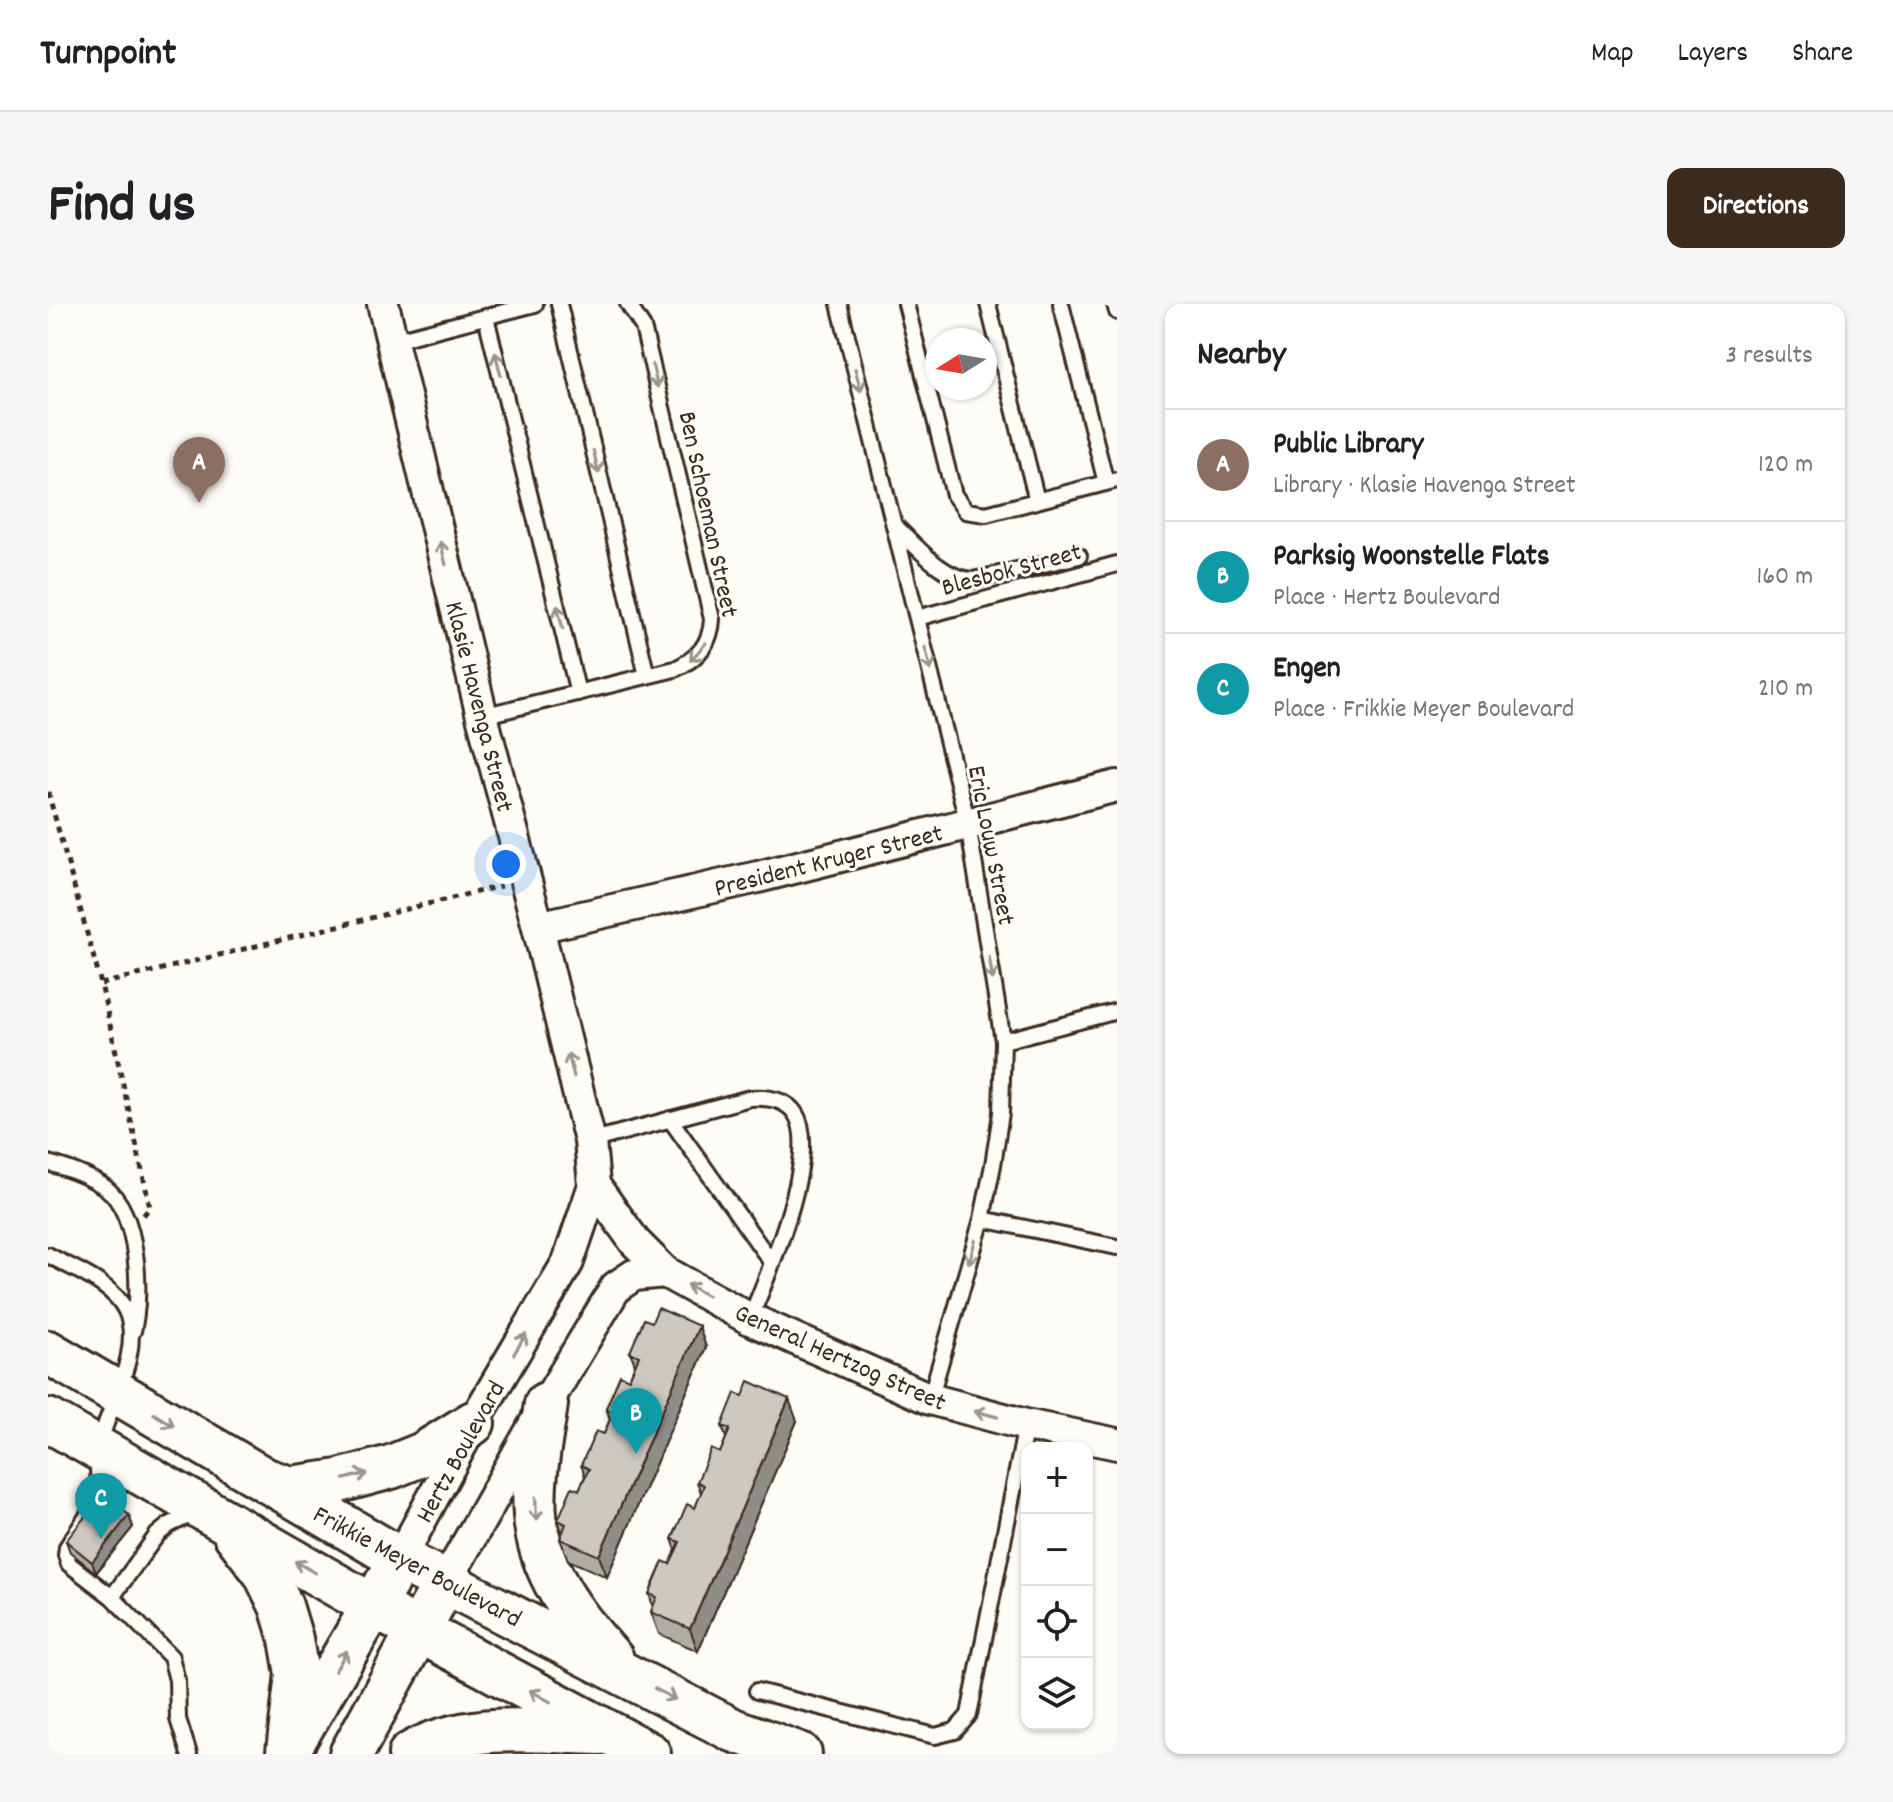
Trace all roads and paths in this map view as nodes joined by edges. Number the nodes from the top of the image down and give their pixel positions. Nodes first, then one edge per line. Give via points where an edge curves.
1 (383, 304) edge
2 (535, 304) edge
3 (559, 304) edge
4 (628, 304) edge
5 (839, 304) edge
6 (906, 304) edge
7 (988, 304) edge
8 (1061, 304) edge
9 (1115, 304) edge
10 (1117, 312) edge
11 (486, 317) junction
12 (392, 341) junction
13 (1112, 481) edge
14 (1037, 501) junction
15 (895, 526) junction
16 (1079, 556) dead end
17 (1117, 564) edge
18 (917, 618) junction
19 (647, 676) junction
20 (578, 693) junction
21 (482, 716) junction
22 (1117, 786) edge
23 (48, 792) edge
24 (968, 824) junction
25 (526, 880) junction
26 (538, 927) junction
27 (101, 984) junction
28 (1117, 1011) edge
29 (1003, 1041) junction
30 (670, 1119) junction
31 (590, 1141) junction
32 (48, 1163) edge
33 (594, 1185) junction
34 (982, 1219) junction
35 (129, 1231) junction
36 (1117, 1247) edge
37 (48, 1255) edge
38 (772, 1263) junction
39 (665, 1272) junction
40 (750, 1319) junction
41 (133, 1331) junction
42 (48, 1352) edge
43 (118, 1392) junction
44 (930, 1399) junction
45 (546, 1404) junction
46 (48, 1420) edge
47 (473, 1423) junction
48 (1026, 1425) junction
49 (1117, 1444) edge
50 (99, 1448) junction
51 (253, 1475) junction
52 (215, 1515) junction
53 (400, 1559) junction
54 (445, 1583) junction
55 (112, 1597) junction
56 (373, 1606) junction
57 (420, 1630) junction
58 (625, 1673) junction
59 (757, 1691) dead end
60 (608, 1733) junction
61 (287, 1753) edge
62 (189, 1754) edge
63 (351, 1754) edge
64 (410, 1754) edge
65 (649, 1754) edge
66 (800, 1754) edge

1 - 12 street, Klasie Havenga Street
2 - 11 lane
3 -> 19 lane
4 -> 19 lane, Ben Schoeman Street via 643,327 712,619 712,633 691,661
5 -> 15 lane, Eric Louw Street
6 - 14 lane via 959,505 986,514
7 - 14 lane
8 - 13 lane
9 - 10 lane
11 - 12 lane
20 -> 11 lane
21 -> 12 street, Klasie Havenga Street
13 - 14 lane
15 - 16 lane via 962,580
15 - 18 lane, Eric Louw Street
17 - 18 lane, Blesbok Street
18 -> 24 lane, Eric Louw Street
19 - 20 lane, Ben Schoeman Street
20 - 21 lane, Ben Schoeman Street
21 - 25 street, Klasie Havenga Street
22 - 24 street, President Kruger Street
23 - 27 path
24 - 26 street, President Kruger Street
24 -> 29 lane, Eric Louw Street
25 - 26 street, Klasie Havenga Street
25 - 27 path
31 -> 26 street, Klasie Havenga Street
27 - 35 path via 150,1207
28 - 29 lane
29 - 34 lane, Eric Louw Street via 1001,1113
30 - 31 lane
30 - 38 lane
30 - 38 lane via 765,1097 795,1114 801,1130 800,1168
31 - 33 street, Klasie Havenga Street
32 - 35 lane via 105,1187 120,1206
33 - 39 street via 635,1242
47 -> 33 street, Hertz Boulevard via 568,1262
34 - 36 lane
34 -> 44 lane, Eric Louw Street
35 - 41 lane via 139,1295
37 - 41 lane via 118,1297
38 - 40 lane
40 -> 39 street, General Hertzog Street
39 - 45 street, Hertz Boulevard via 634,1275 616,1287
40 - 44 street, General Hertzog Street
41 - 43 lane
42 - 43 main road, Frikkie Meyer Boulevard
43 - 50 lane
43 -> 51 main road, Frikkie Meyer Boulevard
48 -> 44 street, General Hertzog Street
45 - 54 street, Hertz Boulevard
45 -> 58 main road via 536,1469 540,1545 564,1598
46 - 50 main road, Frikkie Meyer Boulevard
51 -> 47 main road via 290,1488 339,1481 423,1454
47 - 53 street, Hertz Boulevard
48 - 49 street, General Hertzog Street
48 - 59 lane via 969,1715 955,1731 935,1736
50 - 52 main road, Frikkie Meyer Boulevard
50 - 55 lane via 95,1503 66,1555 69,1564
51 - 53 main road, Frikkie Meyer Boulevard
52 - 55 lane via 178,1520 157,1535
56 -> 52 main road, Frikkie Meyer Boulevard
52 - 61 main road via 265,1573 291,1639 297,1674
53 - 54 main road, Frikkie Meyer Boulevard
53 - 56 main road, Hertz Boulevard
54 - 57 main road, Hertz Boulevard
54 - 58 main road, Frikkie Meyer Boulevard
55 - 62 lane via 171,1657 178,1719
56 - 57 main road, Frikkie Meyer Boulevard
61 -> 56 main road, Hertz Boulevard
60 -> 57 main road, Frikkie Meyer Boulevard
57 - 63 main road, Hertz Boulevard
58 -> 66 main road, Frikkie Meyer Boulevard via 733,1730
60 - 64 main road via 478,1732 443,1739
60 - 65 main road, Frikkie Meyer Boulevard

